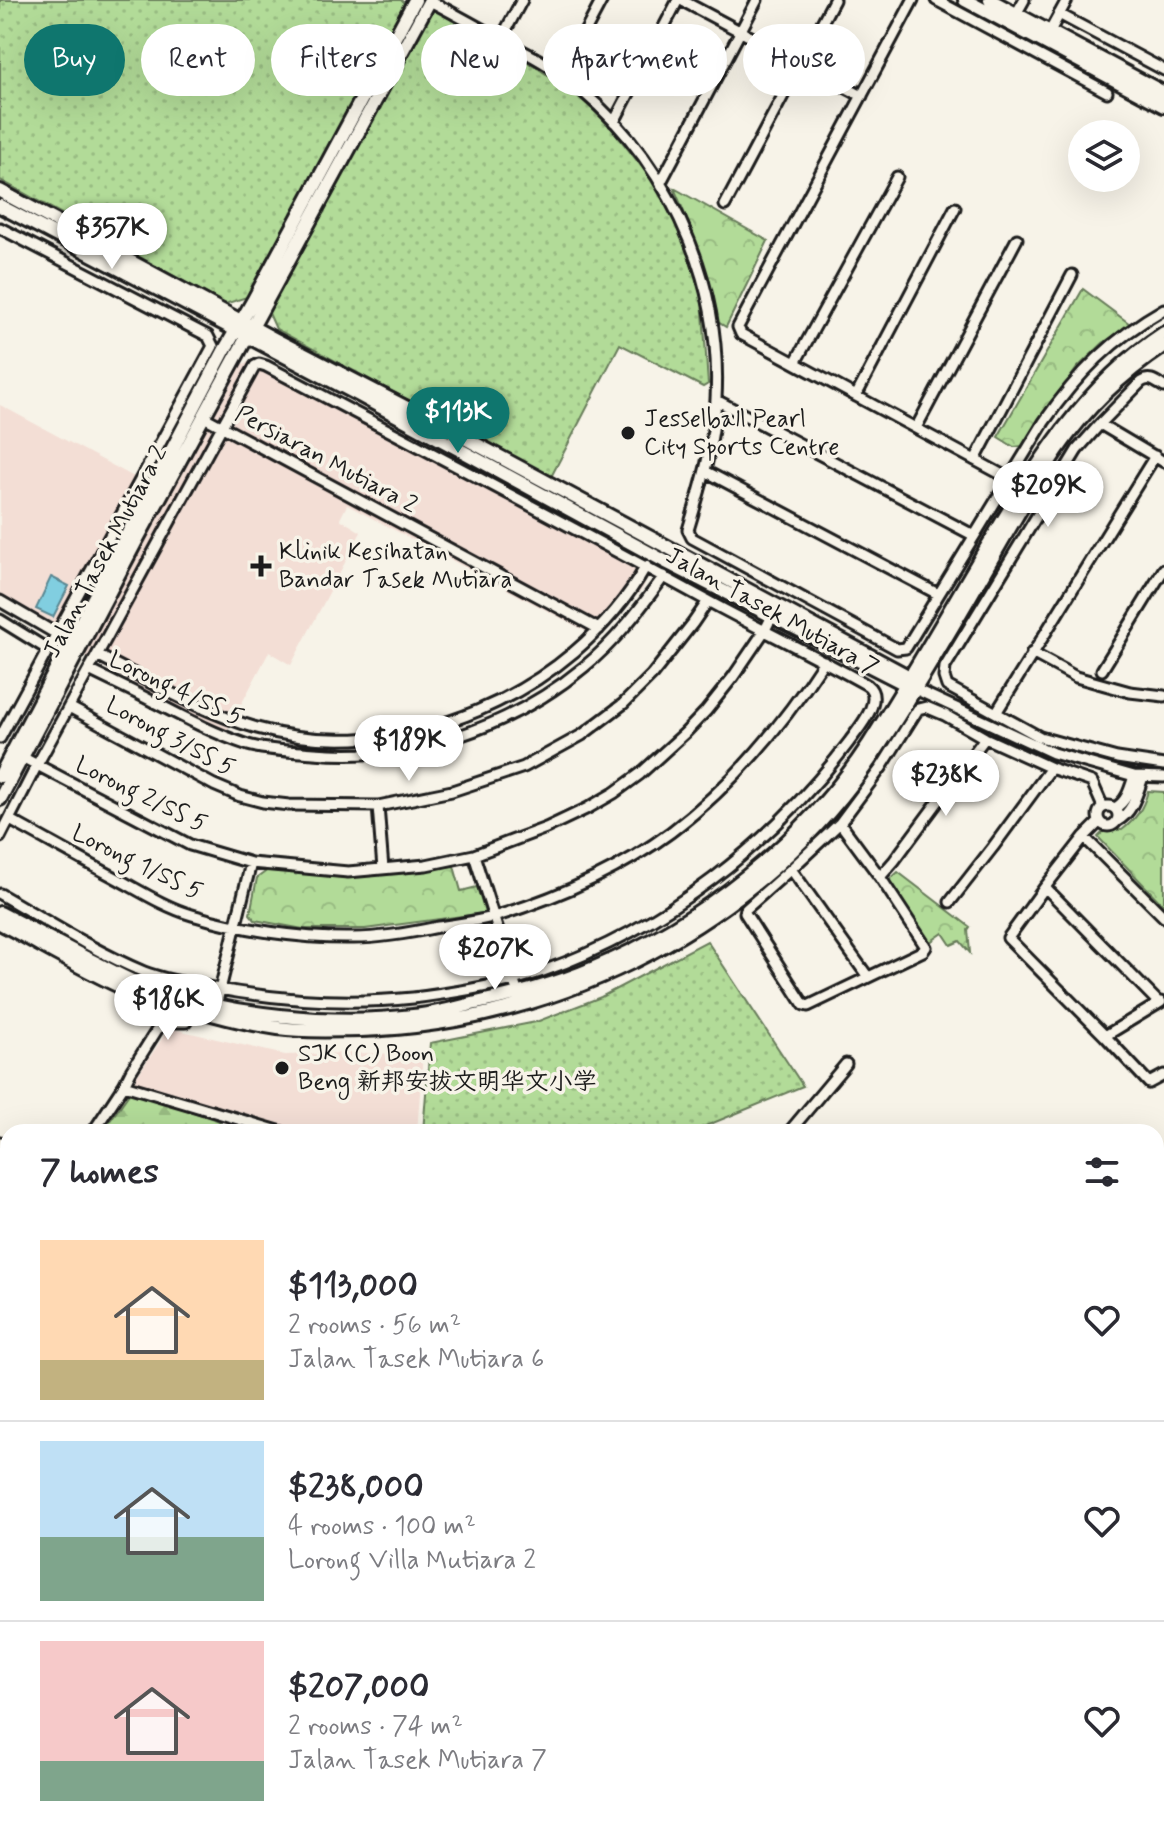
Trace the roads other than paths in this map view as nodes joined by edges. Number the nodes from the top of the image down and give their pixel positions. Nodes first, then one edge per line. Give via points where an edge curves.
1 (415, 0) edge
2 (522, 0) edge
3 (602, 0) edge
4 (680, 0) edge
5 (757, 0) edge
6 (834, 0) edge
7 (913, 0) edge
8 (936, 0) edge
9 (965, 0) edge
10 (990, 0) edge
11 (1024, 0) edge
12 (1067, 0) edge
13 (430, 1) edge
14 (445, 4) edge
15 (1059, 14) junction
16 (1014, 18) junction
17 (404, 24) edge
18 (477, 24) edge
19 (509, 24) edge
20 (589, 24) edge
21 (821, 24) edge
22 (740, 31) junction
23 (1050, 31) junction
24 (743, 33) edge
25 (405, 40) edge
26 (1164, 70) edge
27 (1102, 72) junction
28 (1094, 85) junction
29 (865, 90) edge
30 (1107, 92) dead end
31 (1164, 93) edge
32 (370, 96) edge
33 (585, 96) edge
34 (783, 96) edge
35 (862, 96) edge
36 (1164, 106) edge
37 (614, 122) junction
38 (897, 177) dead end
39 (661, 182) junction
40 (0, 191) edge
41 (725, 205) dead end
42 (0, 206) edge
43 (955, 208) dead end
44 (44, 222) junction
45 (0, 228) edge
46 (1017, 239) dead end
47 (129, 273) junction
48 (1072, 275) dead end
49 (119, 290) junction
50 (258, 305) junction
51 (1164, 309) edge
52 (219, 315) junction
53 (244, 328) junction
54 (1160, 340) edge
55 (270, 342) junction
56 (218, 349) junction
57 (240, 353) junction
58 (795, 363) junction
59 (1164, 387) edge
60 (359, 395) junction
61 (856, 396) junction
62 (716, 400) junction
63 (351, 410) junction
64 (204, 417) junction
65 (1100, 424) junction
66 (220, 426) junction
67 (916, 428) junction
68 (458, 442) junction
69 (153, 457) junction
70 (1159, 459) edge
71 (975, 460) junction
72 (166, 463) junction
73 (705, 471) junction
74 (1009, 478) junction
75 (1023, 486) junction
76 (551, 500) junction
77 (544, 513) junction
78 (973, 535) junction
79 (122, 557) junction
80 (646, 566) junction
81 (1164, 569) edge
82 (664, 576) junction
83 (938, 594) junction
84 (0, 601) edge
85 (708, 601) junction
86 (818, 605) junction
87 (772, 616) junction
88 (0, 620) edge
89 (810, 622) junction
90 (599, 629) junction
91 (765, 630) junction
92 (55, 633) junction
93 (47, 649) junction
94 (1032, 653) junction
95 (924, 654) junction
96 (97, 655) junction
97 (824, 661) junction
98 (884, 668) junction
99 (89, 670) junction
100 (1102, 670) dead end
101 (920, 688) junction
102 (1164, 696) edge
103 (69, 707) junction
104 (888, 713) junction
105 (996, 713) junction
106 (0, 738) edge
107 (985, 738) junction
108 (22, 757) junction
109 (37, 765) junction
110 (1164, 765) edge
111 (1051, 768) junction
112 (0, 776) edge
113 (1138, 776) junction
114 (1164, 777) edge
115 (0, 799) edge
116 (378, 806) junction
117 (1103, 807) junction
118 (1115, 808) junction
119 (10, 820) junction
120 (1117, 821) junction
121 (1099, 822) junction
122 (840, 823) junction
123 (0, 837) edge
124 (1084, 837) junction
125 (474, 855) junction
126 (251, 863) junction
127 (383, 869) junction
128 (791, 869) junction
129 (880, 877) junction
130 (1045, 887) junction
131 (0, 894) edge
132 (950, 902) dead end
133 (0, 913) edge
134 (495, 916) junction
135 (1164, 917) edge
136 (0, 923) edge
137 (237, 926) junction
138 (868, 977) junction
139 (512, 979) junction
140 (221, 990) junction
141 (518, 994) junction
142 (1161, 1002) edge
143 (216, 1006) junction
144 (189, 1009) junction
145 (1105, 1036) junction
146 (846, 1064) dead end
147 (1164, 1075) edge
148 (124, 1085) junction
149 (98, 1124) edge
150 (255, 1124) edge
151 (796, 1124) edge

1 - 17 street
2 - 19 street
3 - 20 street
4 - 22 street
4 - 37 street
5 - 22 street
6 - 21 street
7 - 29 street
8 - 28 street
9 - 16 street
10 - 16 street
11 - 16 street
12 - 15 street
13 - 14 street
13 - 25 street
14 - 18 street
15 - 23 street
15 - 26 street
16 - 23 street
16 - 27 street
22 - 24 street
22 - 39 street
23 - 31 street
27 - 28 street
27 - 36 street
28 - 30 street
32 - 50 street
33 - 37 street
34 - 41 street
35 - 58 street via 738,327 741,334
37 - 39 street
38 - 58 street
39 - 62 street via 704,284
40 - 44 street
42 - 44 street
43 - 61 street
44 - 47 street
44 - 52 street
45 - 49 street
46 - 67 street
47 - 49 street
47 - 52 street
48 - 71 street
49 - 56 street via 208,336
50 - 52 street
50 - 53 street
50 - 55 street
51 - 74 street via 1088,366
52 - 53 street
52 - 56 street via 224,334
53 - 55 street
53 - 56 street, Jalan Tasek Mutiara 2
53 - 57 street, Jalan Tasek Mutiara 2
54 - 75 street via 1123,364 1077,411
54 - 101 street, Jalan Tasek Mutiara 7 via 1058,449
55 - 57 street
55 - 60 street
55 - 68 street
56 - 69 street
56 - 72 street, Jalan Tasek Mutiara 2
57 - 64 street, Jalan Tasek Mutiara 2
58 - 61 street
59 - 65 street via 1146,379
60 - 63 street
60 - 68 street
61 - 67 street
62 - 73 street
62 - 78 street
63 - 66 street, Jalan Tasek Mutiara 7 via 259,364
63 - 77 street, Jalan Tasek Mutiara 7
64 - 66 street, Persiaran Mutiara 2
64 - 79 street, Jalan Tasek Mutiara 2
65 - 70 street
65 - 105 street via 1077,450 945,667 947,686
66 - 90 street, Persiaran Mutiara 2
66 - 96 street
67 - 71 street
68 - 76 street
68 - 89 street
69 - 72 street
69 - 92 street
70 - 94 street
71 - 74 street
72 - 79 street, Jalan Tasek Mutiara 2
73 - 83 street
73 - 86 street via 688,530 692,538
74 - 75 street
74 - 78 street
75 - 95 street
76 - 77 street
76 - 87 street
77 - 80 street, Jalan Tasek Mutiara 7
78 - 83 street
79 - 108 street, Jalan Tasek Mutiara 2
79 - 112 street, Jalan Tasek Mutiara 2
80 - 82 street, Jalan Tasek Mutiara 7
80 - 90 street
81 - 100 street
82 - 85 street, Jalan Tasek Mutiara 7
82 - 99 street, Lorong 4/SS 5 via 614,639 546,694 499,721 405,751 347,756 252,746
83 - 86 street via 901,649
84 - 92 street
85 - 91 street, Jalan Tasek Mutiara 7
85 - 116 street, Lorong 3/SS 5 via 652,675 582,735 524,767 452,791
86 - 89 street
87 - 91 street, Lorong 2/SS 5
87 - 98 street
88 - 93 street
89 - 98 street
90 - 96 street via 533,682 493,704 410,731 356,739 312,739 260,729
91 - 97 street, Jalan Tasek Mutiara 7
91 - 125 street, Lorong 2/SS 5 via 706,711 640,774 588,808
92 - 93 street
93 - 106 street
94 - 102 street via 1096,684
94 - 105 street
95 - 98 street
95 - 101 street
96 - 99 street
97 - 134 street, Lorong 1/SS 5 via 797,703 740,770 672,832 603,874
97 - 139 street, Jalan Tasek Mutiara 7 via 867,685 874,697 862,724 826,772 787,813 745,853 654,919 581,956
98 - 101 street
98 - 104 street via 892,691
99 - 103 street
101 - 104 street, Jalan Tasek Mutiara 7
101 - 113 street via 1053,753
101 - 144 street, Jalan Tasek Mutiara 7 via 857,778 777,864 688,930 589,983 444,1023 376,1029 291,1030
103 - 109 street
103 - 116 street, Lorong 3/SS 5 via 240,796 289,805
104 - 141 street, Jalan Tasek Mutiara 7 via 832,793 727,892 596,967
105 - 110 street via 1040,737
107 - 111 street
107 - 122 street via 945,715 918,709
107 - 129 street
108 - 109 street, Lorong 2/SS 5
108 - 115 street, Jalan Tasek Mutiara 2
109 - 119 street
109 - 126 street, Lorong 2/SS 5 via 190,845
111 - 117 street via 1092,782
111 - 132 street
113 - 114 street
113 - 118 street
113 - 120 street via 1131,808
116 - 127 street
117 - 118 street
117 - 121 street
118 - 120 street
119 - 123 street
119 - 137 street, Lorong 1/SS 5 via 161,902
120 - 121 street via 1109,826
121 - 124 street
122 - 128 street
122 - 129 street
124 - 130 street
124 - 135 street
125 - 127 street, Lorong 2/SS 5
125 - 134 street
126 - 127 street, Lorong 2/SS 5 via 348,872
126 - 137 street
128 - 138 street
128 - 138 street via 745,913 801,1002 808,1006
129 - 138 street via 926,947
130 - 142 street
130 - 145 street via 1008,938
131 - 140 street, Jalan Tasek Mutiara 7 via 147,973
133 - 143 street, Jalan Tasek Mutiara 7 via 130,981
134 - 137 street, Lorong 1/SS 5 via 354,938
134 - 139 street
136 - 144 street, Jalan Tasek Mutiara 7 via 127,990
137 - 140 street
139 - 140 street, Jalan Tasek Mutiara 7 via 413,998 366,1001 285,999
139 - 141 street
140 - 143 street
141 - 143 street, Jalan Tasek Mutiara 7 via 415,1016 374,1019 292,1018
142 - 145 street
144 - 148 street via 186,1022 160,1025
145 - 147 street via 1149,1083
146 - 151 street
148 - 149 street
148 - 150 street

